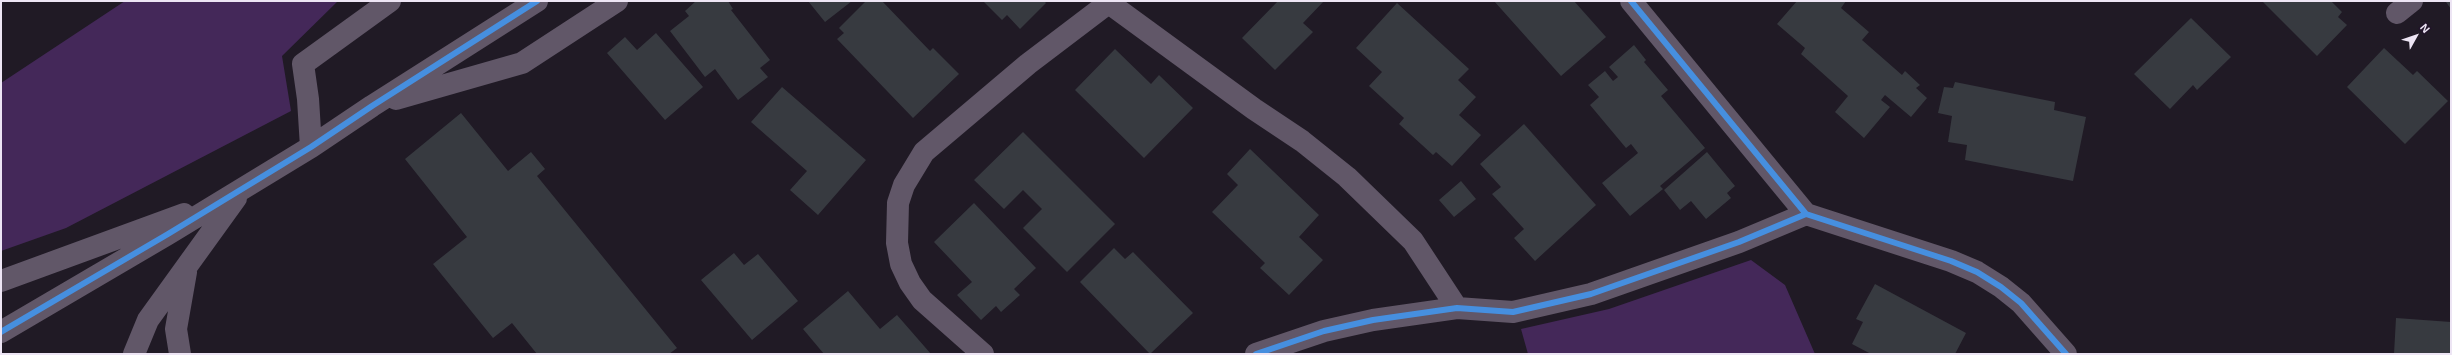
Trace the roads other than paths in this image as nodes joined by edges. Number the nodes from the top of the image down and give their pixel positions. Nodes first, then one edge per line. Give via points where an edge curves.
1 (390, 1) edge
2 (537, 1) edge
3 (617, 1) edge
4 (1631, 1) edge
5 (1110, 2) edge
6 (372, 106) junction
7 (311, 148) junction
8 (236, 193) junction
9 (1806, 214) junction
10 (187, 265) junction
11 (1, 282) edge
12 (1457, 308) junction
13 (1, 332) edge
14 (134, 354) edge
15 (180, 354) edge
16 (983, 354) edge
17 (1256, 354) edge
18 (2066, 354) edge

1 - 7 street via 302,64 308,99
2 - 6 street
3 - 6 street via 522,63
4 - 9 street
5 - 12 street via 1254,109 1302,141 1347,178 1413,241
5 - 16 street via 1028,64 924,152 904,185 897,216 897,244 901,264 922,300
6 - 7 street
7 - 8 street
8 - 10 street
8 - 11 street
8 - 13 street
9 - 12 street via 1739,242 1591,294 1513,312
9 - 18 street via 1951,261 1977,272 2021,303
10 - 14 street via 148,320
10 - 15 street via 176,329
12 - 17 street via 1373,320 1324,331

